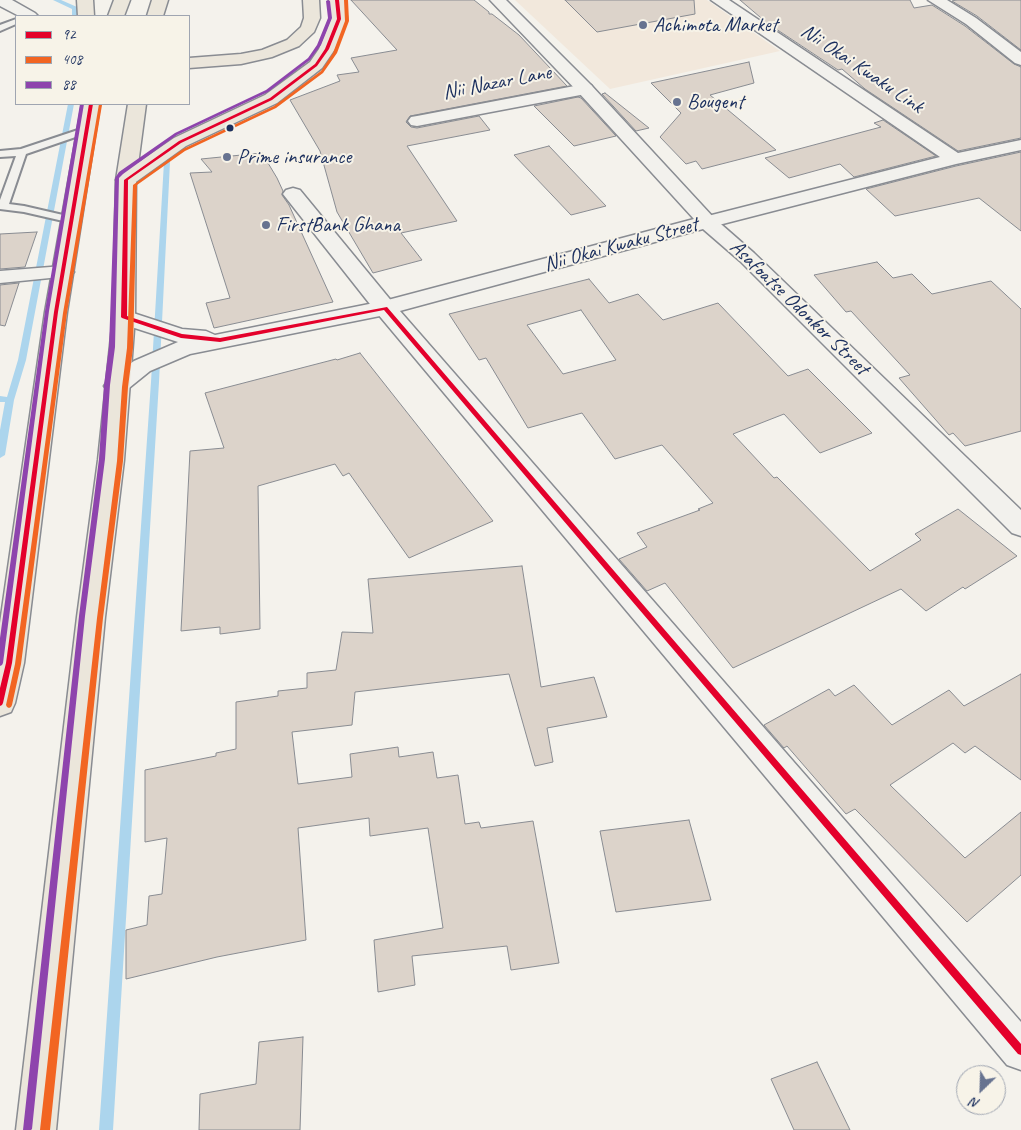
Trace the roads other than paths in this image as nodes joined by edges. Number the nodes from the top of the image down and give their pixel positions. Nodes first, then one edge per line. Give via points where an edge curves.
1 (0, 0) edge
2 (85, 0) edge
3 (122, 0) edge
4 (160, 0) edge
5 (311, 0) edge
6 (337, 0) edge
7 (498, 0) edge
8 (719, 0) edge
9 (936, 0) edge
10 (22, 15) edge
11 (86, 15) edge
12 (116, 15) edge
13 (155, 15) edge
14 (15, 21) edge
15 (0, 28) edge
16 (1021, 60) edge
17 (190, 63) edge
18 (585, 89) junction
19 (91, 105) edge
20 (137, 105) edge
21 (417, 121) dead end
22 (87, 130) junction
23 (1021, 145) edge
24 (22, 152) junction
25 (0, 154) edge
26 (955, 159) junction
27 (126, 180) junction
28 (293, 194) dead end
29 (2, 207) edge
30 (72, 220) junction
31 (707, 222) junction
32 (63, 272) junction
33 (0, 277) edge
34 (385, 308) junction
35 (124, 317) junction
36 (220, 340) junction
37 (116, 386) junction
38 (1021, 526) edge
39 (0, 703) edge
40 (1021, 1051) edge
41 (36, 1130) edge

1 - 10 street
2 - 11 main road
3 - 12 main road
4 - 13 main road
5 - 17 main road via 312,18 308,29 293,43 266,54 241,59
6 - 27 main road via 339,19 327,49 316,65 270,98 180,142
7 - 18 street, Asafoatse Odonkor Street
8 - 26 street, Nii Okai Kwaku Link
9 - 16 street
14 - 15 lane
18 - 21 street, Nii Nazar Lane
18 - 31 street, Asafoatse Odonkor Street
19 - 22 main road
20 - 27 main road
22 - 24 lane
22 - 30 main road
23 - 26 street, Nii Okai Kwaku Street
24 - 25 lane
24 - 29 lane
26 - 31 street, Nii Okai Kwaku Street
27 - 35 main road
28 - 34 street
29 - 30 lane
30 - 32 main road
31 - 34 street, Nii Okai Kwaku Street
31 - 38 street, Asafoatse Odonkor Street via 747,257
32 - 33 street
32 - 39 main road via 9,664
34 - 36 street, Nii Okai Kwaku Street
34 - 40 street
35 - 36 street, Nii Okai Kwaku Street via 181,336
35 - 37 main road
36 - 37 street, Nii Okai Kwaku Street via 162,357 142,366
37 - 41 main road via 111,460

